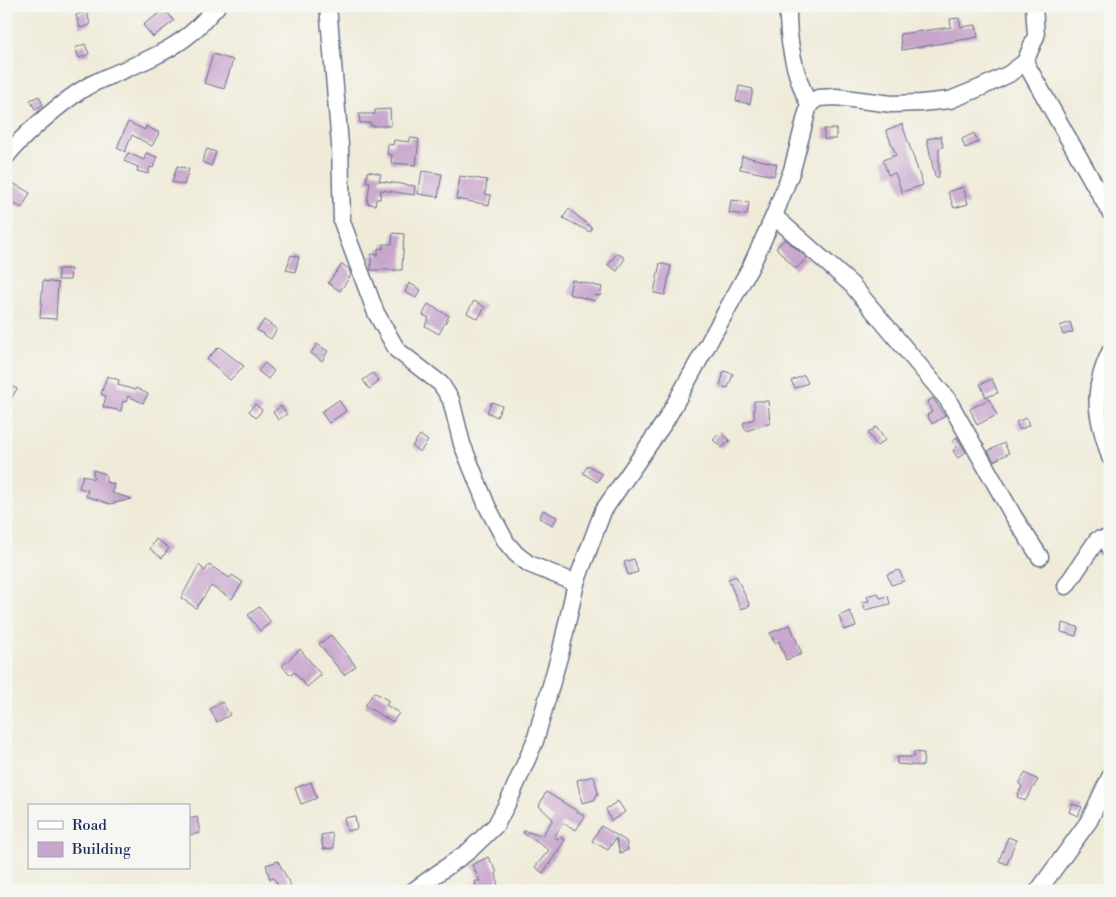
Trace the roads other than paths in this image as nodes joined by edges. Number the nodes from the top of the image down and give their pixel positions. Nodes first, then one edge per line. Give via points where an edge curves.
1 (217, 6) edge
2 (328, 6) edge
3 (788, 6) edge
4 (1034, 6) edge
5 (1025, 62) junction
6 (809, 105) junction
7 (6, 157) edge
8 (1110, 212) edge
9 (774, 216) junction
10 (1110, 352) edge
11 (1110, 457) edge
12 (1109, 542) edge
13 (1040, 557) dead end
14 (576, 583) junction
15 (1066, 586) dead end
16 (1110, 777) edge
17 (413, 891) edge
18 (1038, 891) edge

1 - 7 street via 186,38 154,57 94,83 43,120
2 - 14 street via 340,145 342,222 376,313 398,350 441,384 452,400 462,444 487,506 506,542 529,564
3 - 6 street via 787,33 795,70
4 - 5 street via 1036,36
5 - 6 street via 1009,74 950,100 892,104 836,96 818,98
5 - 8 street
6 - 9 street via 792,170
9 - 13 street via 852,285 948,400 996,487
9 - 14 street via 751,266 666,420 603,511
10 - 11 street via 1097,388 1096,402
12 - 15 street via 1097,540
14 - 17 street via 535,741 496,825 469,851
16 - 18 street via 1090,821

